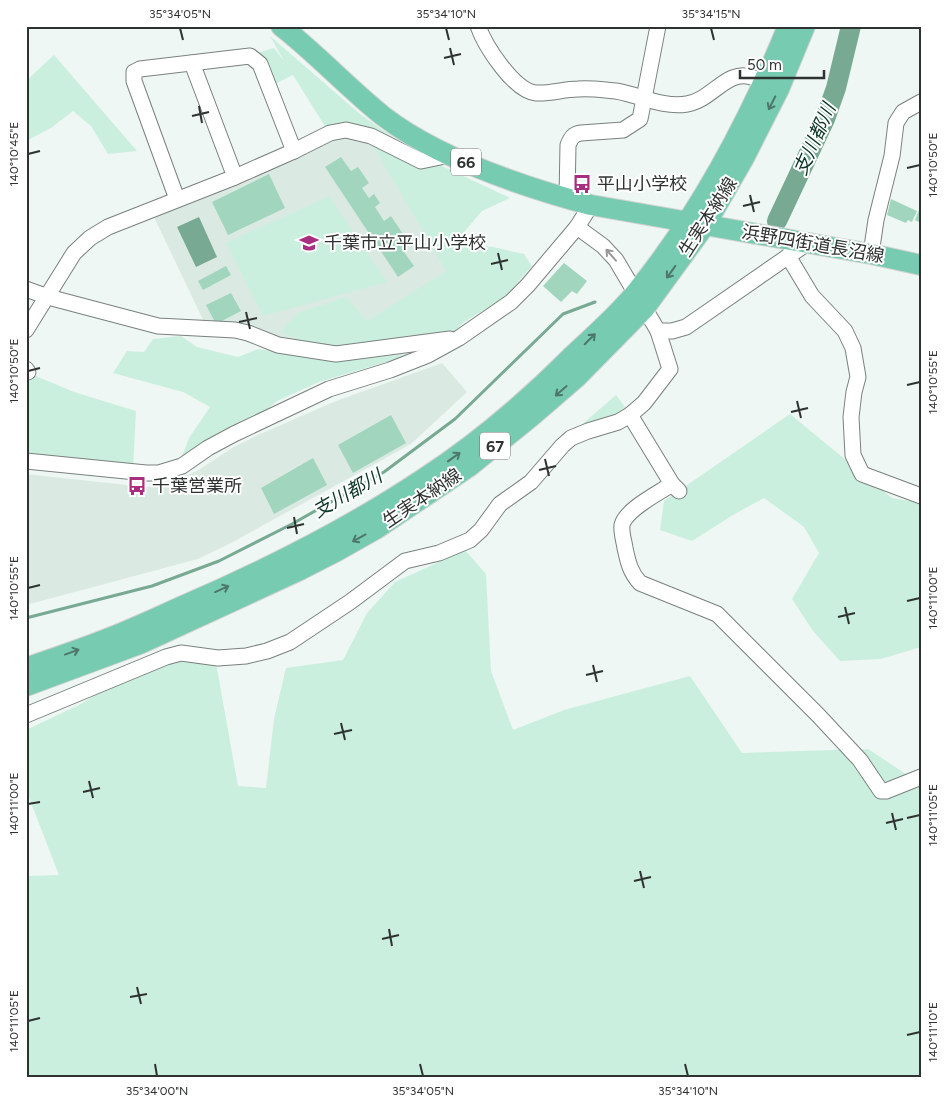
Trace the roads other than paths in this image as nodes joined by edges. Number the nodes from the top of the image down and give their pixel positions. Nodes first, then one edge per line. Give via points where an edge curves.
1 (281, 26) edge
2 (478, 26) edge
3 (658, 26) edge
4 (788, 26) edge
5 (805, 26) edge
6 (192, 63) junction
7 (765, 83) junction
8 (643, 98) junction
9 (921, 102) edge
10 (294, 151) junction
11 (450, 155) junction
12 (235, 176) junction
13 (567, 198) junction
14 (177, 199) junction
15 (591, 205) junction
16 (698, 223) junction
17 (577, 227) junction
18 (806, 244) junction
19 (871, 254) junction
20 (788, 256) junction
21 (921, 265) edge
22 (26, 289) edge
23 (48, 296) junction
24 (640, 301) junction
25 (26, 330) edge
26 (658, 331) junction
27 (459, 338) junction
28 (630, 415) junction
29 (26, 461) edge
30 (921, 496) edge
31 (26, 668) edge
32 (26, 686) edge
33 (26, 715) edge
34 (921, 778) edge

1 - 11 main road, 浜野四街道長沼線 / 66 via 384,117 416,139
2 - 8 street via 486,47 497,62 534,93 579,88
3 - 8 street
4 - 7 main road, 生実本納線 / 67
5 -> 16 main road, 生実本納線 / 67 via 744,158
6 - 10 street via 250,56 256,60
6 - 12 street
6 - 14 street via 140,69 133,76
7 - 8 street via 738,75 699,101 658,103
7 - 16 main road, 生実本納線 / 67
8 - 13 street via 640,119 635,124 623,130 575,134 571,138 568,145
9 - 19 street via 903,112 896,123
10 - 11 street via 330,133 346,130 370,136 421,161
10 - 12 street
11 - 13 main road, 浜野四街道長沼線 / 66 via 505,178
12 - 14 street
13 - 15 main road, 浜野四街道長沼線 / 66
14 - 23 street via 108,227 90,238 74,253
15 - 16 main road, 浜野四街道長沼線 / 66
15 - 17 street
16 - 18 main road, 浜野四街道長沼線 / 66
16 - 24 main road, 生実本納線 / 67
24 -> 17 street via 616,260
17 - 27 street via 511,302
18 - 19 main road, 浜野四街道長沼線 / 66
18 - 20 street
19 - 21 main road, 浜野四街道長沼線 / 66
20 - 26 street via 686,327
20 - 30 street via 812,296 844,331 853,348 858,377 851,417 853,455 862,474
22 - 23 street
23 - 25 street
23 - 27 street via 158,326 235,330 278,345 336,354
24 - 26 street
31 -> 24 main road, 生実本納線 / 67 via 111,638 244,579 373,511 426,478 489,431
24 -> 32 main road, 生実本納線 / 67 via 576,378 470,466 376,529 298,571 142,643
26 - 28 street via 670,369 644,403
27 - 29 street via 390,370 329,389 234,434 171,470 146,473
28 - 33 street via 571,438 532,482 500,504 470,540 439,553 405,561 290,642 246,656 218,658 181,653 166,657
28 - 34 street via 676,487 634,509 622,525 629,566 634,576 640,583 717,614 860,760 882,791

